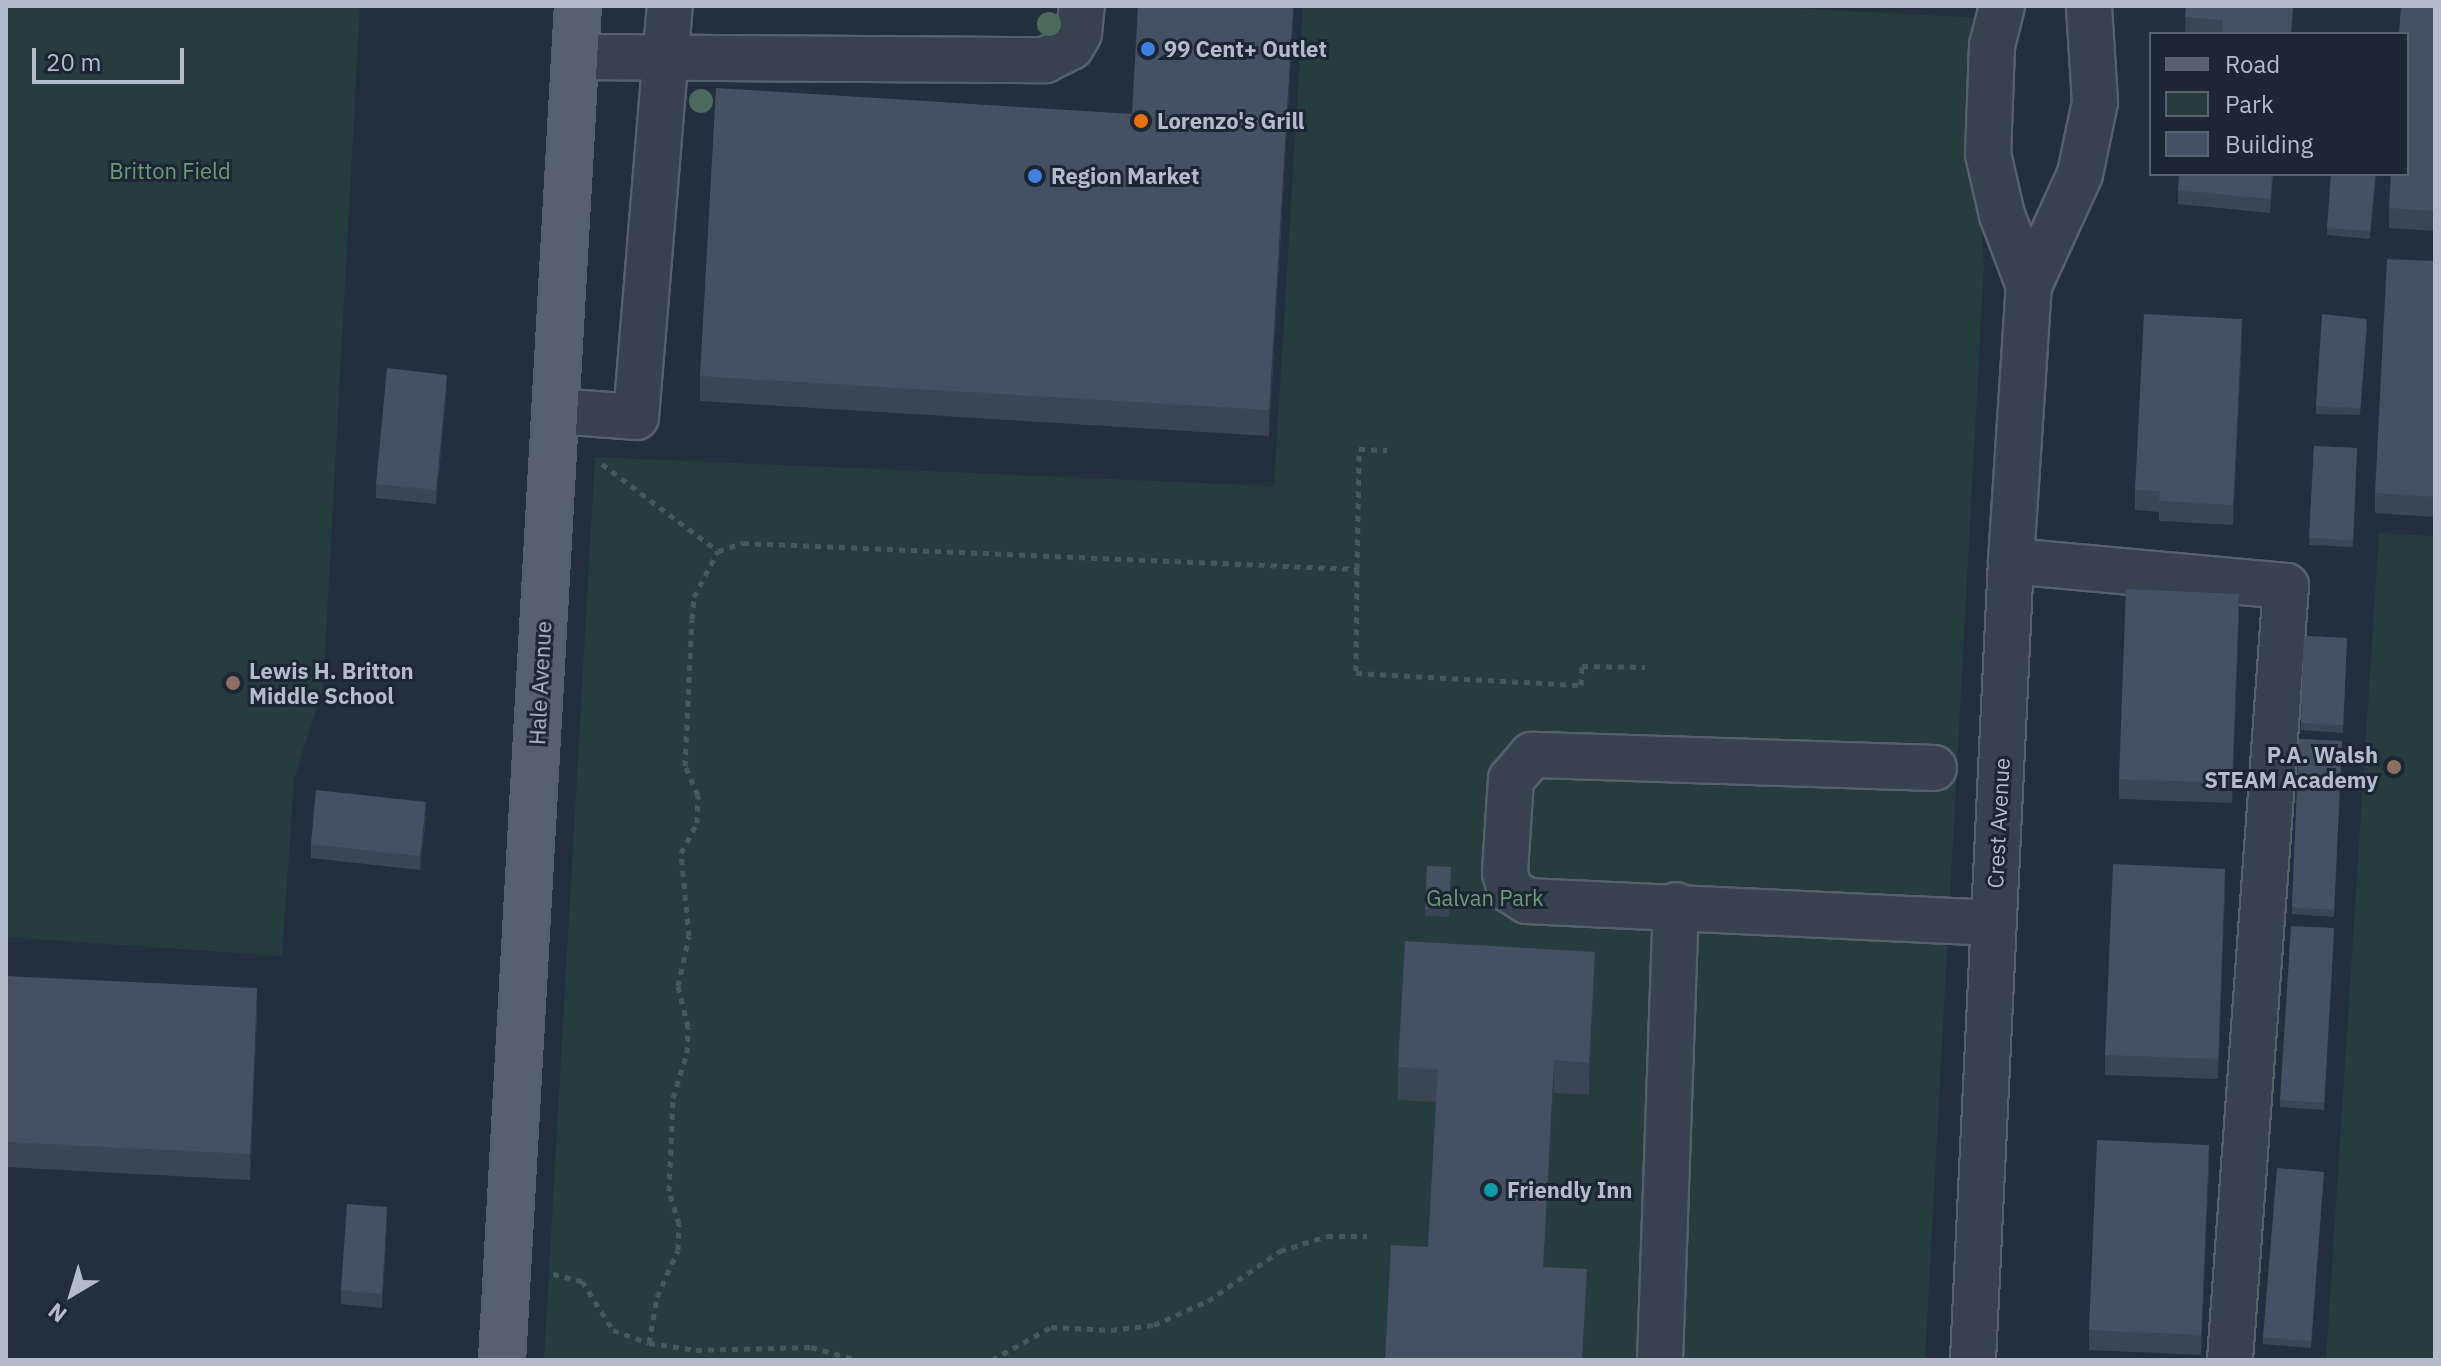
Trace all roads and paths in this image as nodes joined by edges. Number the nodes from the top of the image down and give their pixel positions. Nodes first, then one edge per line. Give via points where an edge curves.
1 (578, 6) edge
2 (670, 6) edge
3 (1082, 6) edge
4 (2002, 6) edge
5 (2089, 6) edge
6 (575, 57) junction
7 (666, 58) junction
8 (2029, 286) junction
9 (555, 411) junction
10 (1387, 450) dead end
11 (599, 461) dead end
12 (718, 551) junction
13 (2011, 561) junction
14 (1357, 569) junction
15 (1645, 667) dead end
16 (1934, 768) dead end
17 (1676, 905) junction
18 (1993, 923) junction
19 (1367, 1236) dead end
20 (553, 1274) dead end
21 (649, 1343) junction
22 (502, 1360) edge
23 (858, 1360) edge
24 (992, 1360) edge
25 (1660, 1360) edge
26 (1973, 1360) edge
27 (2230, 1360) edge

1 - 6 main road, Hale Avenue
2 - 7 street
3 - 7 street via 1079,33 1071,47 1045,60
4 - 8 street, Crest Avenue via 1992,46 1988,154 2002,215
5 - 8 street, Crest Avenue via 2092,117 2080,174
6 - 7 street
6 - 9 main road, Hale Avenue
7 - 9 street via 636,417
8 - 13 street, Crest Avenue
9 - 22 main road, Hale Avenue
10 - 14 path via 1359,449
11 - 12 path
12 - 14 path via 743,543
12 - 21 path via 694,597 692,619 685,766 698,795 697,823 681,853 689,936 678,986 688,1027 687,1053 673,1098 669,1191 679,1224 678,1250 657,1297
13 - 18 street, Crest Avenue
13 - 27 street via 2286,586
14 - 15 path via 1356,673 1581,685 1582,666
16 - 17 street via 1532,755 1519,765 1511,779 1505,873 1510,890 1527,901
17 - 18 street
17 - 25 street
18 - 26 street, Crest Avenue
19 - 24 path via 1327,1236 1280,1251 1208,1301 1154,1325 1111,1330 1051,1327
20 - 21 path via 575,1276 613,1330
21 - 23 path via 696,1350 811,1347

